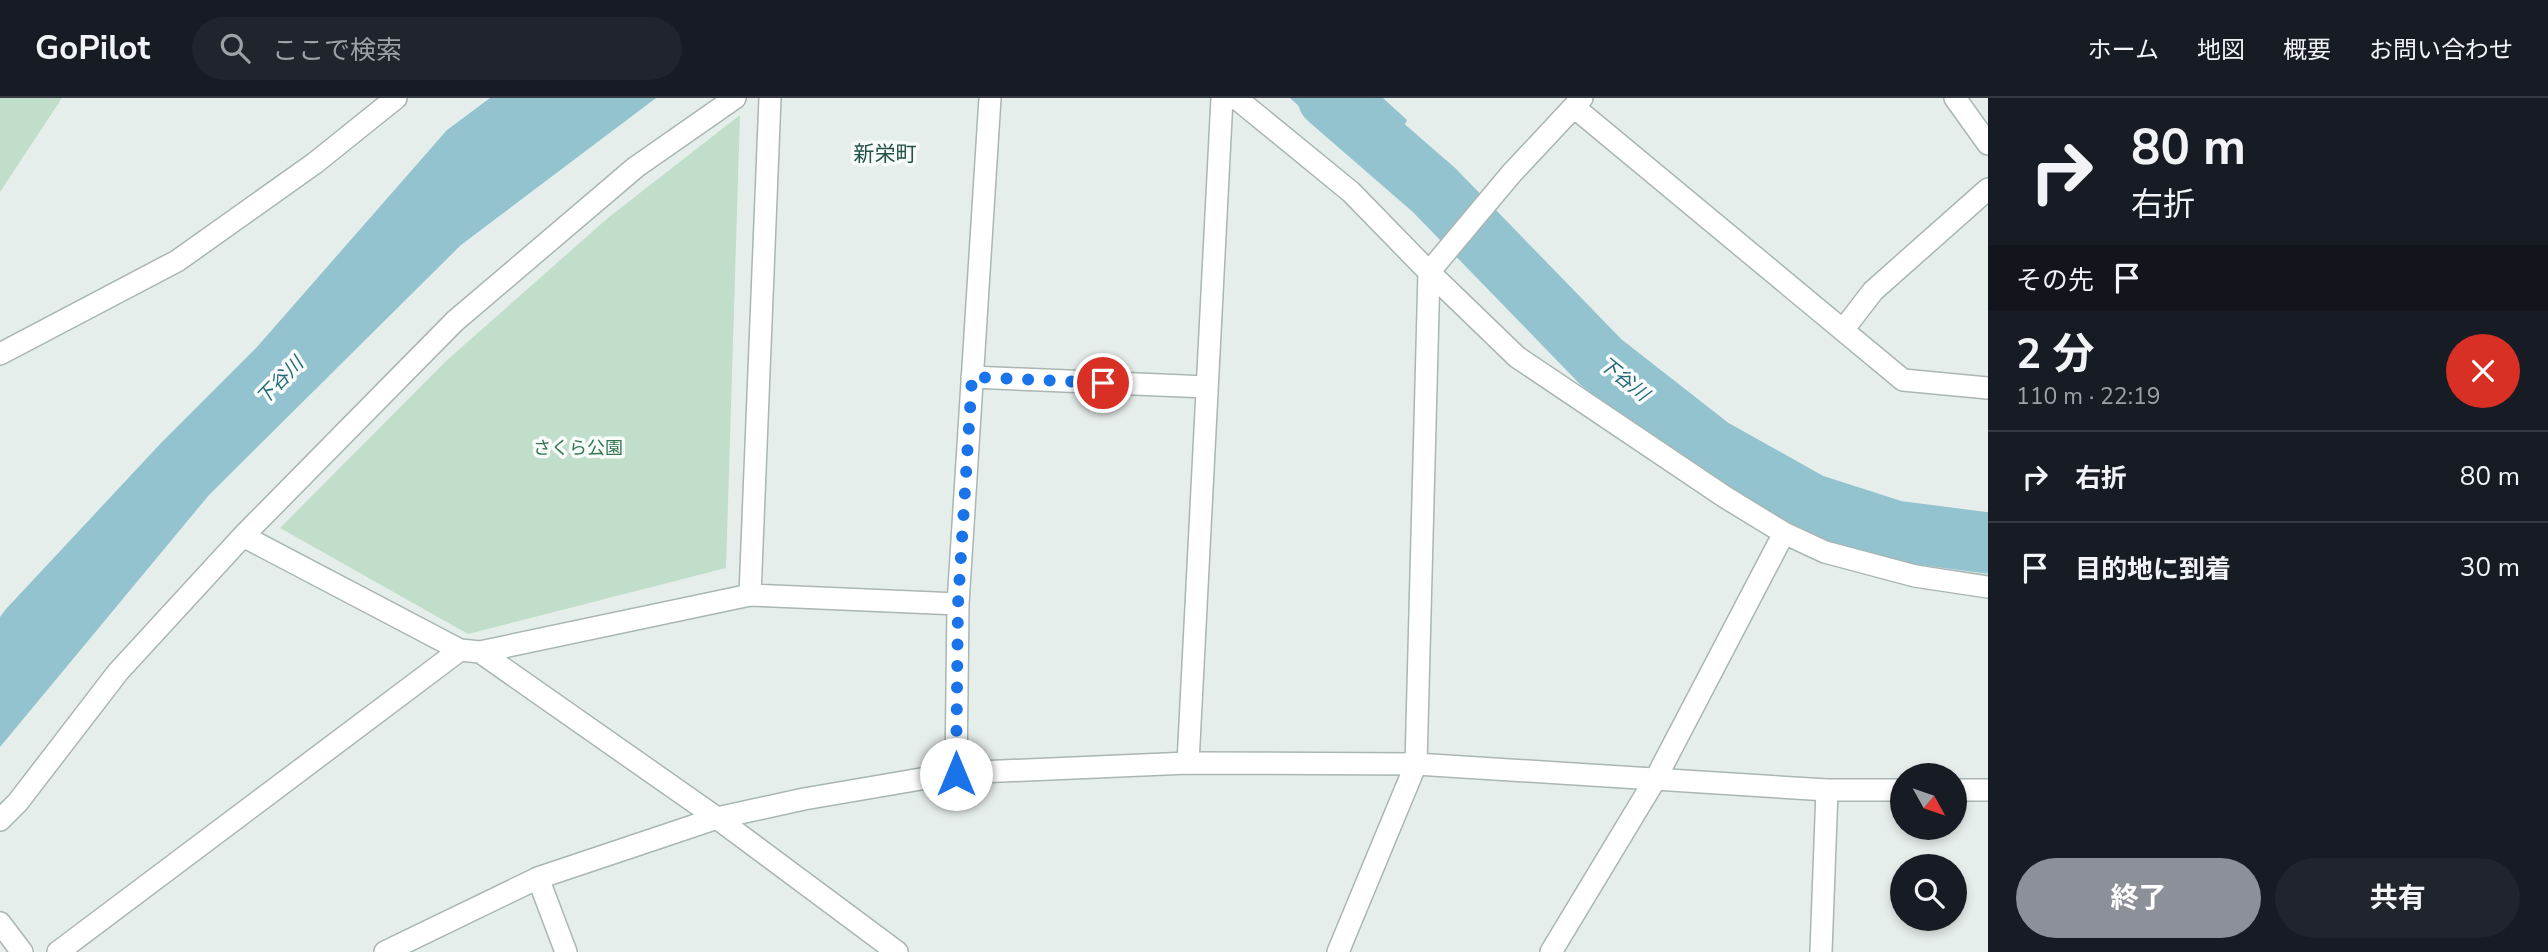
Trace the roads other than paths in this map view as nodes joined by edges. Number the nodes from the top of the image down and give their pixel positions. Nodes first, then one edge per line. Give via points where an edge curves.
1 (396, 98) edge
2 (735, 98) edge
3 (770, 98) edge
4 (990, 98) edge
5 (1222, 98) edge
6 (1236, 98) edge
7 (1955, 98) edge
8 (1578, 102) edge
9 (1988, 144) edge
10 (1988, 189) edge
11 (1429, 272) junction
12 (1843, 330) junction
13 (0, 354) edge
14 (972, 377) junction
15 (1207, 387) junction
16 (1988, 388) edge
17 (1784, 533) junction
18 (243, 536) junction
19 (1988, 587) edge
20 (750, 595) junction
21 (958, 604) junction
22 (470, 651) junction
23 (1188, 763) junction
24 (1416, 764) junction
25 (956, 774) junction
26 (1656, 778) junction
27 (1827, 790) junction
28 (1890, 790) edge
29 (1967, 790) edge
30 (1988, 790) edge
31 (717, 818) junction
32 (0, 820) edge
33 (538, 878) junction
34 (0, 923) edge
35 (22, 952) edge
36 (58, 952) edge
37 (385, 952) edge
38 (566, 952) edge
39 (897, 952) edge
40 (1338, 952) edge
41 (1551, 952) edge
42 (1821, 952) edge

1 - 13 street via 315,163 177,261
2 - 18 street via 636,167 455,321
3 - 20 street
4 - 14 street
5 - 15 street
6 - 11 street via 1351,192
7 - 9 street
8 - 11 street
8 - 12 street
10 - 12 street via 1873,291
11 - 17 street via 1517,357
11 - 24 street
12 - 16 street via 1903,380
14 - 15 street
14 - 21 street
15 - 23 street
17 - 19 street via 1825,552 1915,576
17 - 26 street
18 - 22 street
18 - 32 street via 118,672
20 - 21 street
20 - 22 street
21 - 25 street
22 - 31 street
22 - 36 street
23 - 24 street
23 - 25 street
24 - 26 street
24 - 40 street
25 - 31 street
26 - 27 street
26 - 41 street
27 - 28 street
27 - 42 street
29 - 30 street
31 - 33 street
31 - 39 street
33 - 37 street
33 - 38 street
34 - 35 street

